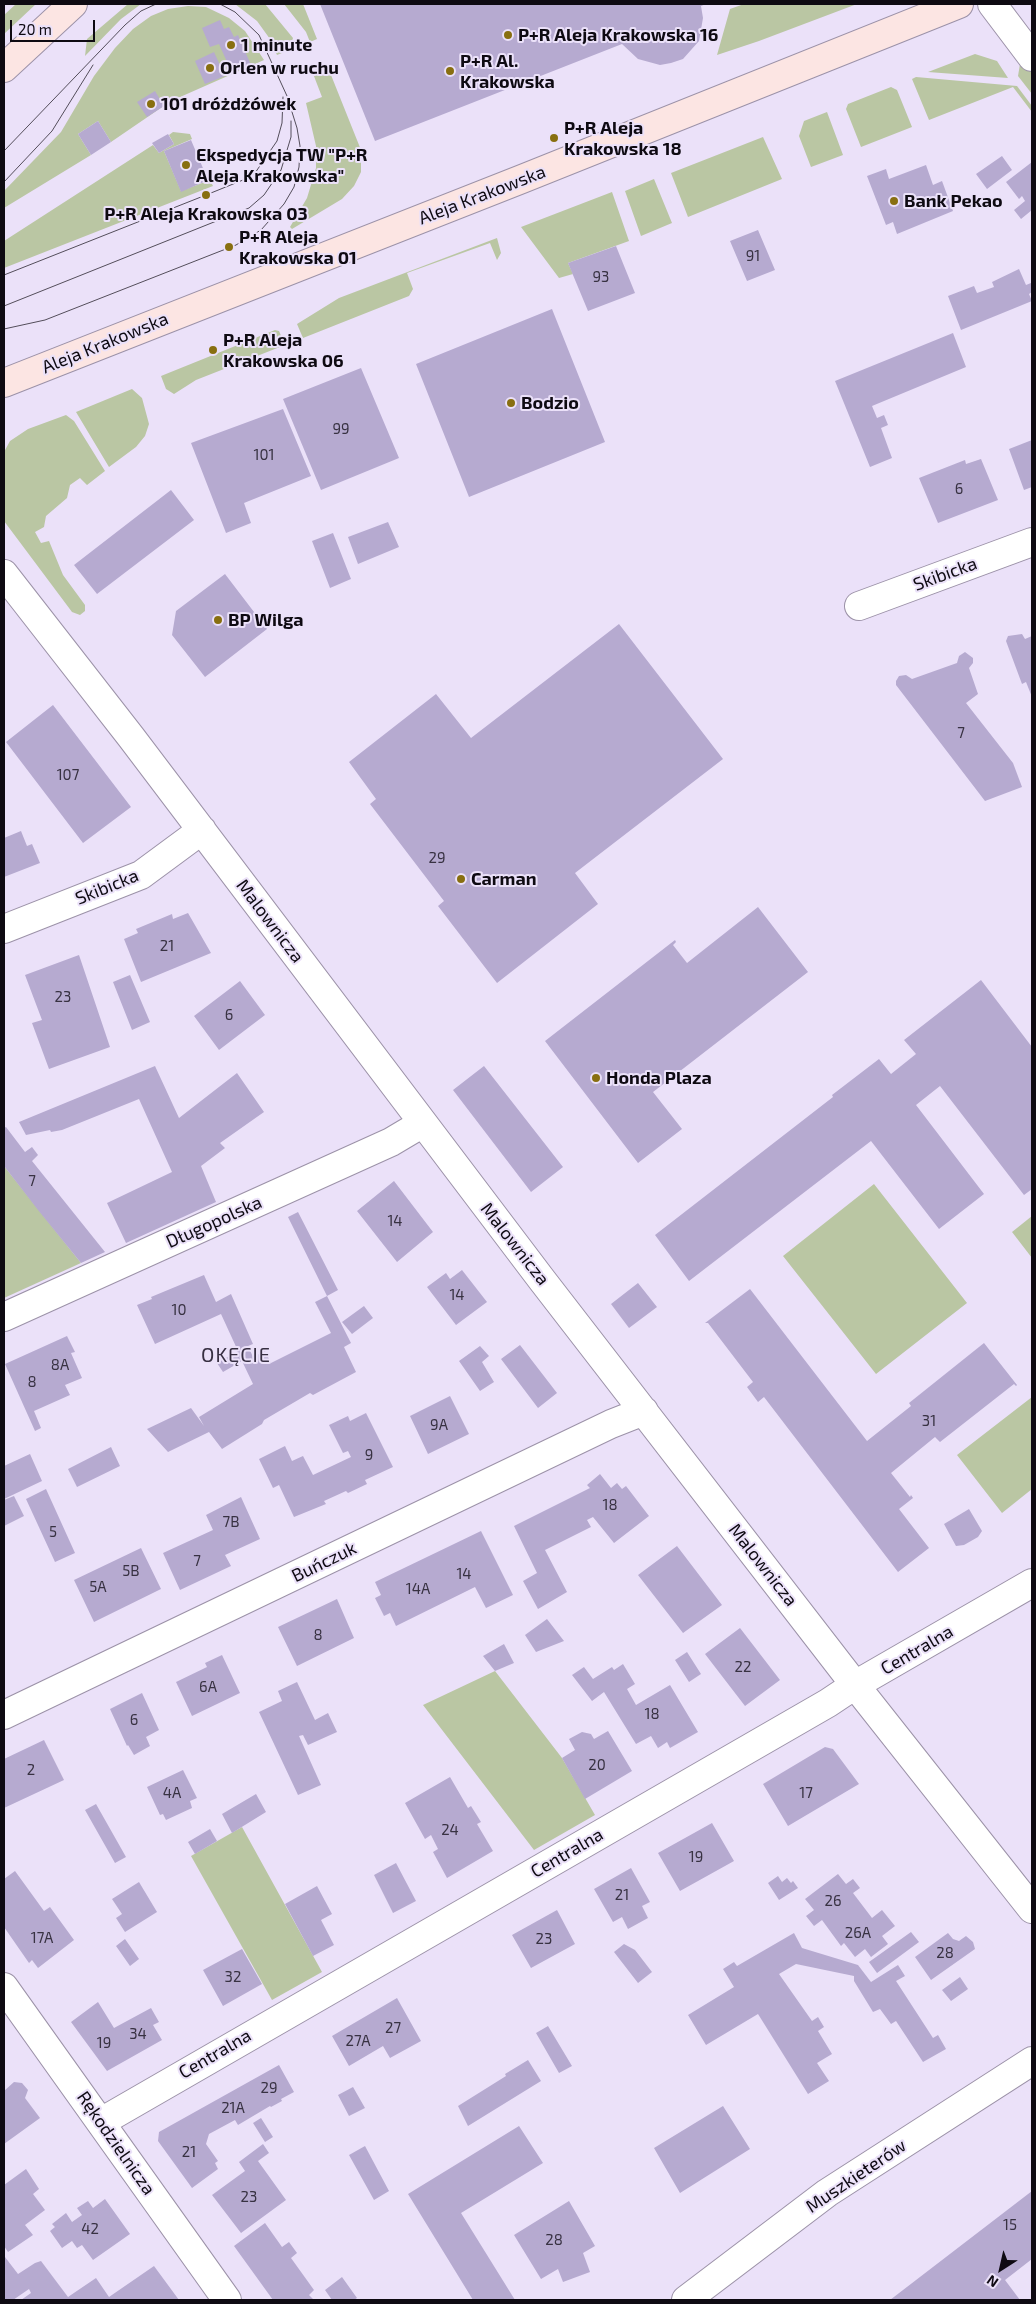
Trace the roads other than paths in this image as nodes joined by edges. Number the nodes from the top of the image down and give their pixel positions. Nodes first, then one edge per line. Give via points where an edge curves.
1 (73, 4) edge
2 (959, 4) edge
3 (992, 4) edge
4 (1032, 57) edge
5 (4, 68) edge
6 (4, 383) edge
7 (1032, 542) edge
8 (4, 574) edge
9 (859, 606) dead end
10 (202, 830) junction
11 (4, 929) edge
12 (423, 1123) junction
13 (4, 1317) edge
14 (644, 1411) junction
15 (1032, 1583) edge
16 (856, 1685) junction
17 (4, 1715) edge
18 (1032, 1909) edge
19 (4, 1987) edge
20 (1032, 2061) edge
21 (100, 2122) junction
22 (227, 2300) edge
23 (686, 2300) edge

1 - 5 main road
2 - 6 main road, Aleja Krakowska
3 - 4 street
7 - 9 street, Skibicka
8 - 10 street, Malownicza
10 - 11 street, Skibicka via 141,875
10 - 12 street, Malownicza
12 - 13 street, Długopolska via 391,1142
12 - 14 street, Malownicza
14 - 16 street, Malownicza
14 - 17 street, Buńczuk
15 - 16 street, Centralna
16 - 18 street, Malownicza
16 - 21 street, Centralna
19 - 21 street, Rękodzielnicza
20 - 23 street, Muszkieterów via 827,2193
21 - 22 street, Rękodzielnicza

